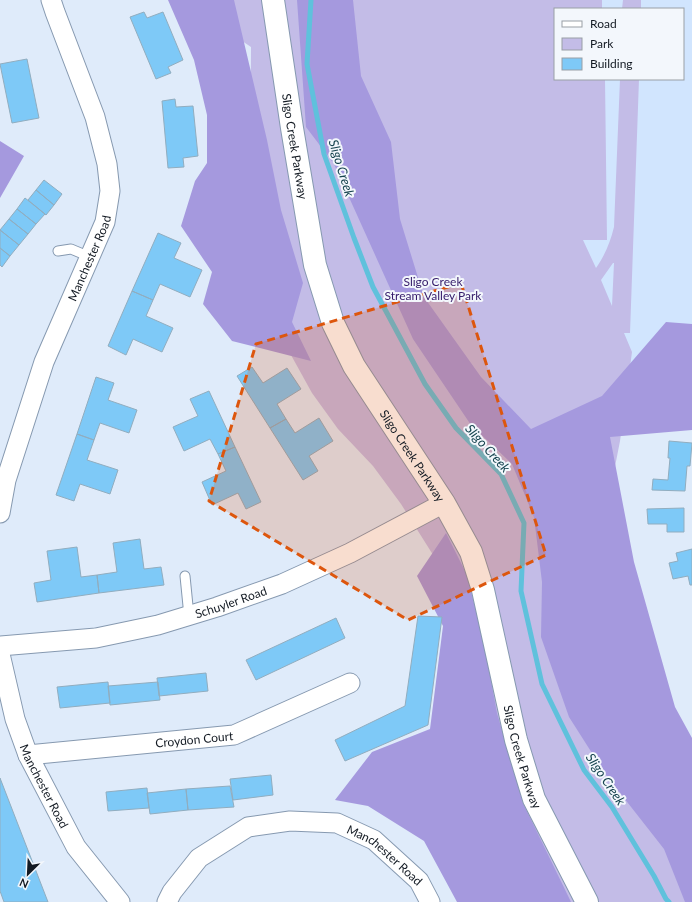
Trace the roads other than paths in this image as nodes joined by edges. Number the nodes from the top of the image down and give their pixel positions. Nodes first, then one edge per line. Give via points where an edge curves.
1 (51, 0) edge
2 (273, 0) edge
3 (58, 251) dead end
4 (90, 257) junction
5 (444, 503) junction
6 (0, 513) edge
7 (185, 576) dead end
8 (189, 616) junction
9 (0, 646) edge
10 (0, 654) edge
11 (2, 675) edge
12 (350, 683) dead end
13 (28, 755) junction
14 (120, 902) edge
15 (167, 902) edge
16 (430, 902) edge
17 (587, 902) edge

1 - 4 street, Manchester Road via 95,117 107,164 110,191 105,222
2 - 5 street, Sligo Creek Parkway via 315,265 333,323 354,366
3 - 4 lane via 71,249
4 - 6 street, Manchester Road via 44,362 6,480
5 - 8 street, Schuyler Road via 350,553 282,584
5 - 17 street, Sligo Creek Parkway via 471,552 483,590 516,740 534,799
7 - 8 lane
8 - 9 street, Schuyler Road via 96,638
10 - 11 street, Manchester Road
11 - 13 street, Manchester Road
12 - 13 street, Croydon Court via 234,735
13 - 14 street, Manchester Road via 76,847
15 - 16 street, Manchester Road via 199,858 248,827 290,821 337,823 374,840 419,881

